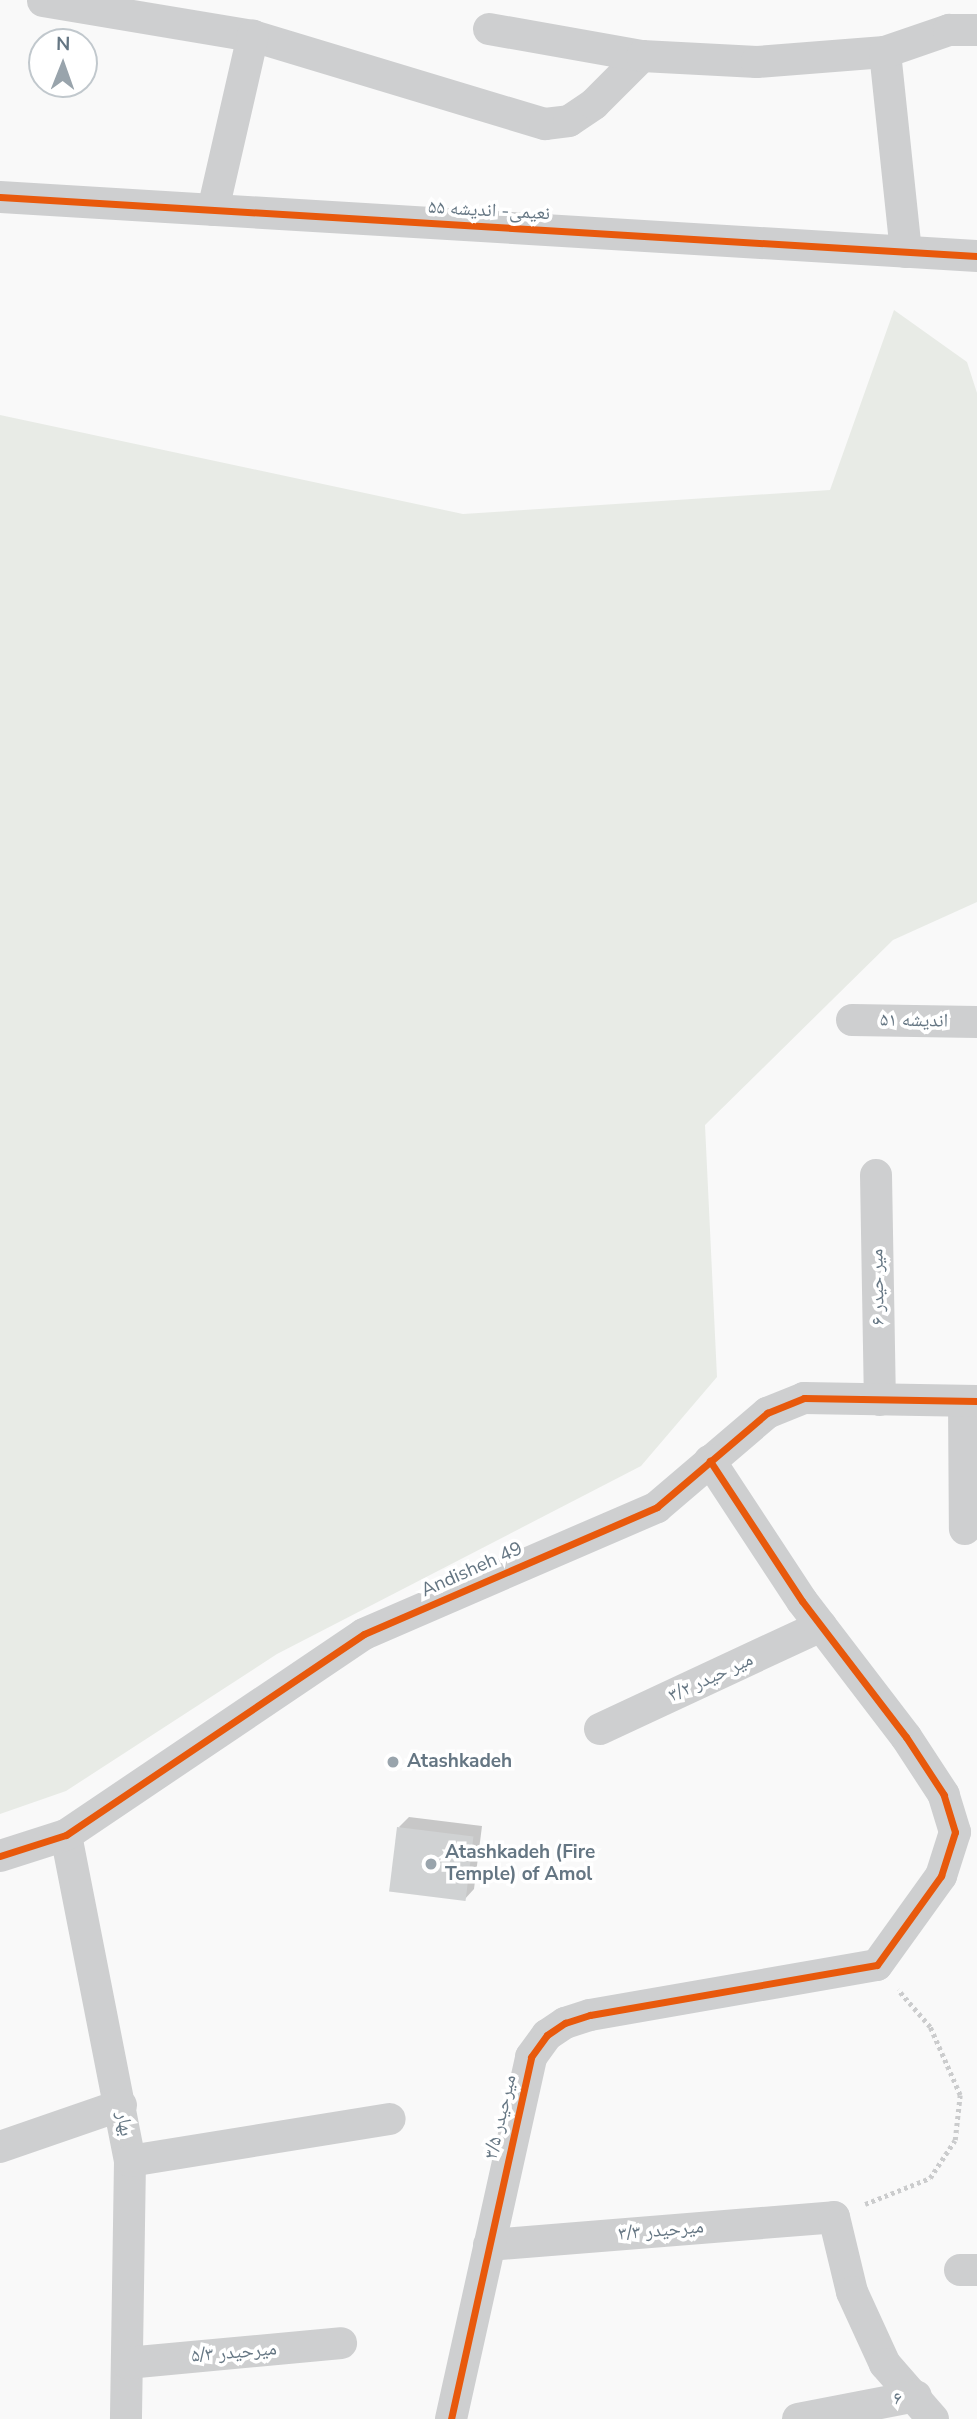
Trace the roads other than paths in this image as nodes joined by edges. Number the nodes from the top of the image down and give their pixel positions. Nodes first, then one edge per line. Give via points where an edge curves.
1 (43, 1) edge
2 (489, 29) dead end
3 (977, 30) edge
4 (253, 36) junction
5 (885, 52) junction
6 (642, 56) junction
7 (0, 197) edge
8 (213, 210) junction
9 (906, 252) junction
10 (977, 256) edge
11 (852, 1020) dead end
12 (977, 1022) edge
13 (876, 1175) dead end
14 (880, 1400) junction
15 (970, 1401) edge
16 (710, 1461) junction
17 (965, 1529) dead end
18 (821, 1626) junction
19 (600, 1729) dead end
20 (66, 1835) junction
21 (0, 1856) edge
22 (121, 2105) junction
23 (390, 2119) dead end
24 (0, 2147) edge
25 (130, 2161) junction
26 (489, 2245) junction
27 (341, 2343) dead end
28 (127, 2363) junction
29 (924, 2407) edge
30 (126, 2419) edge
31 (451, 2419) edge
32 (798, 2419) edge

1 - 4 street
2 - 6 street
3 - 5 street via 949,30
4 - 6 street via 545,124 569,121 594,104
4 - 8 street
5 - 6 street via 757,62
5 - 9 street
7 - 8 street, نعیمی- اندیشه ۵۵
8 - 9 street, نعیمی- اندیشه ۵۵
9 - 10 street, نعیمی- اندیشه ۵۵
11 - 12 street, اندیشه ۵۱
13 - 14 street, میر حیدر ۶
14 - 15 street, Andisheh 49
14 - 16 street, Andisheh 49 via 804,1398 767,1413
15 - 17 street
16 - 18 street
16 - 20 street, Andisheh 49 via 657,1507 364,1634
18 - 19 street, میر حیدر ۳/۲
18 - 26 street, میرحیدر ۳/۵ via 944,1795 955,1832 942,1875 877,1965 590,2015 547,2035 531,2057
20 - 21 street, Andisheh 49
20 - 22 street, بهار
22 - 24 street
22 - 25 street, بهار
23 - 25 street
25 - 28 street, بهار
26 - 29 street, میرحیدر ۳/۳ via 834,2217 852,2292 885,2364
26 - 31 street, میرحیدر ۳/۵
27 - 28 street, میرحیدر ۵/۳
28 - 30 street, بهار
29 - 32 street, ۶

